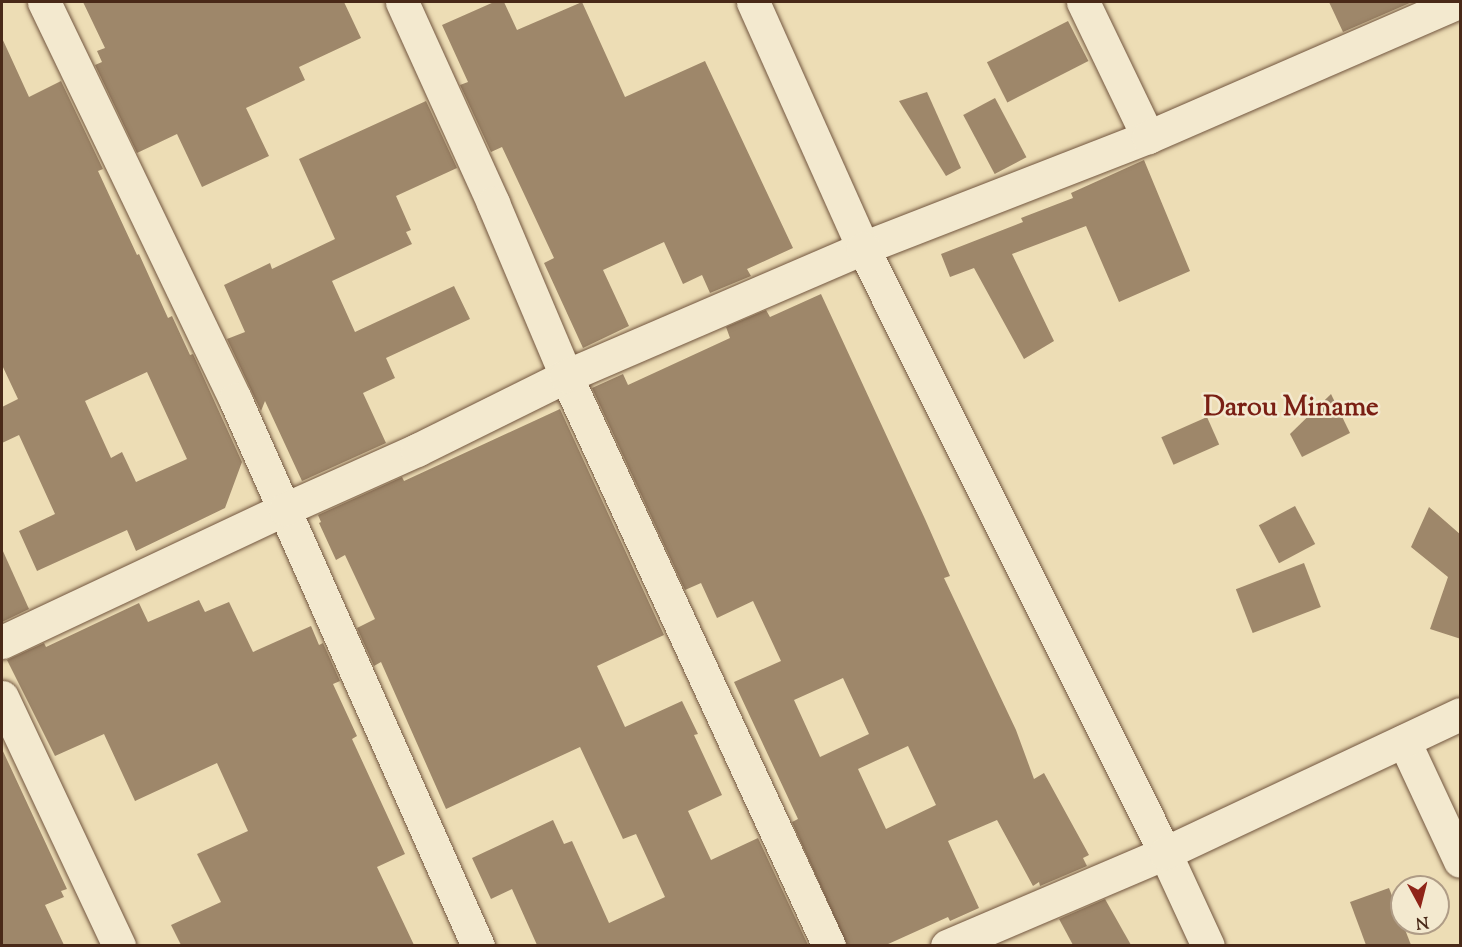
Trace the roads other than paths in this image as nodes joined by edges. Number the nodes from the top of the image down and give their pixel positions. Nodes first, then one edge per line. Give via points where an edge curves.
1 (44, 2) edge
2 (402, 2) edge
3 (753, 2) edge
4 (1083, 2) edge
5 (1457, 6) edge
6 (1148, 137) junction
7 (863, 248) junction
8 (566, 376) junction
9 (285, 509) junction
10 (2, 642) edge
11 (2, 698) edge
12 (1461, 714) edge
13 (1404, 741) junction
14 (1165, 853) junction
15 (1461, 861) edge
16 (118, 945) edge
17 (478, 945) edge
18 (829, 945) edge
19 (947, 945) edge
20 (1208, 945) edge

1 - 9 street
2 - 8 street
3 - 7 street
4 - 6 street
5 - 6 street
6 - 7 street
7 - 8 street
7 - 14 street
8 - 9 street via 417,450
8 - 18 street
9 - 10 street
9 - 17 street
11 - 16 street
12 - 13 street
13 - 14 street
13 - 15 street
14 - 19 street
14 - 20 street

